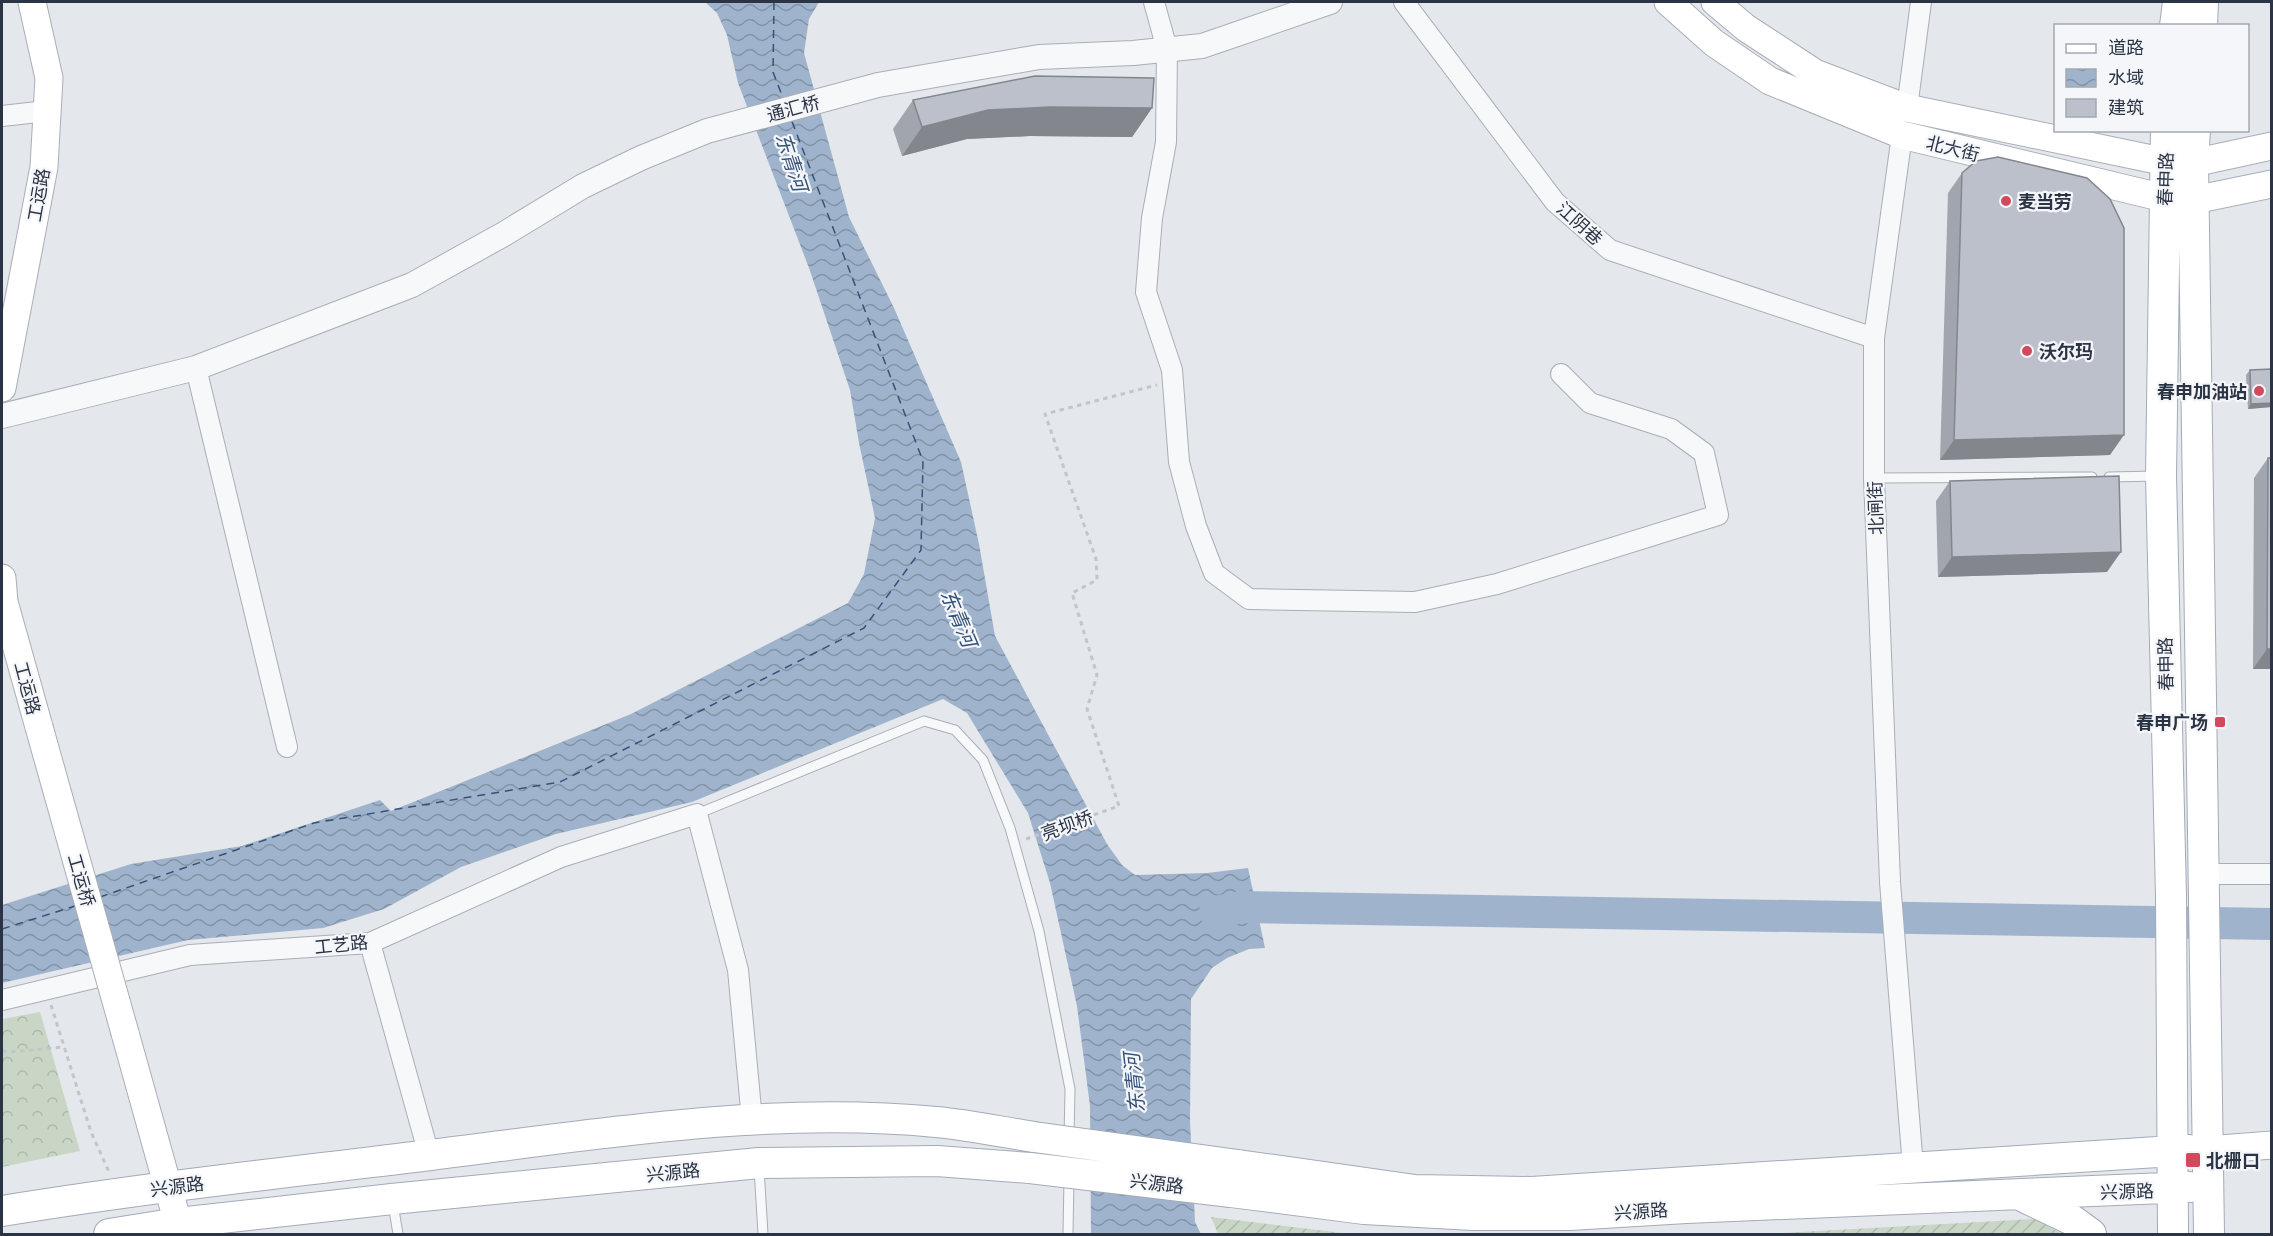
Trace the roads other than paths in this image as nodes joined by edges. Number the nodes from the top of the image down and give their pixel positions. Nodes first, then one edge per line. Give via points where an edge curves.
1 (32, 2) edge
2 (1154, 2) edge
3 (1330, 2) edge
4 (1404, 2) edge
5 (1668, 2) edge
6 (1715, 2) edge
7 (1921, 2) edge
8 (2178, 2) edge
9 (2204, 2) edge
10 (2175, 24) edge
11 (2202, 24) edge
12 (1167, 49) junction
13 (1906, 108) junction
14 (47, 111) junction
15 (2, 116) edge
16 (2167, 132) edge
17 (2194, 132) edge
18 (1902, 135) junction
19 (2271, 147) edge
20 (2180, 162) junction
21 (2271, 184) edge
22 (2164, 198) junction
23 (2194, 200) junction
24 (1874, 338) junction
25 (196, 368) junction
26 (1561, 374) dead end
27 (2, 388) edge
28 (2, 416) edge
29 (2160, 476) junction
30 (1874, 478) junction
31 (2, 578) edge
32 (39, 727) joint
33 (287, 747) dead end
34 (697, 814) junction
35 (2203, 874) junction
36 (2271, 874) edge
37 (370, 943) junction
38 (2, 1000) edge
39 (752, 1120) junction
40 (2271, 1145) edge
41 (2207, 1150) junction
42 (2171, 1151) junction
43 (429, 1155) junction
44 (1069, 1156) dead end
45 (759, 1163) junction
46 (1069, 1167) dead end
47 (1913, 1167) junction
48 (1235, 1179) junction
49 (2208, 1185) junction
50 (168, 1186) junction
51 (2171, 1189) junction
52 (2019, 1195) junction
53 (392, 1199) junction
54 (2, 1211) edge
55 (180, 1229) edge
56 (109, 1234) edge
57 (398, 1234) edge
58 (763, 1234) edge
59 (1068, 1234) edge
60 (2091, 1234) edge
61 (2173, 1234) edge
62 (2209, 1234) edge

1 - 14 main road, 工运路 via 49,78
2 - 12 street
3 - 12 street, 通汇桥 via 1202,46
4 - 24 street, 江阴巷 via 1555,202 1610,250
5 - 18 main road, 北大街 via 1714,43 1770,81
6 - 13 main road, 北大街 via 1746,28 1815,73
7 - 13 street
8 - 10 main road
9 - 11 main road
12 - 25 street, 通汇桥 via 1039,57 878,85 707,131 584,186 412,285
12 - 26 street via 1166,142 1152,218 1146,292 1172,370 1179,462 1196,526 1214,573 1249,598 1415,602 1497,584 1718,516 1704,453 1671,429 1590,403
13 - 20 main road, 北大街
14 - 15 street
14 - 27 main road, 工运路 via 44,167
16 - 20 main road, 春申路
17 - 20 main road, 春申路
18 - 22 main road, 北大街
18 - 24 street, 北闸街
19 - 20 main road
20 - 22 main road, 春申路
20 - 23 main road, 春申路
21 - 23 main road, 北大街
22 - 23 main road, 北大街
22 - 29 main road, 春申路
23 - 35 main road, 春申路
24 - 30 street, 北闸街
25 - 28 street, 通汇桥
25 - 33 street
29 - 30 lane
29 - 42 main road, 春申路 via 2171,896
30 - 47 street, 北闸街 via 1890,882
31 - 32 main road, 工运路 via 4,602
32 - 50 main road, 工运桥, bridge
34 - 37 street, 工艺路 via 561,857
34 - 39 street via 738,970
34 - 44 lane via 924,721 955,730 983,760 1014,843 1039,931 1070,1089
35 - 36 street
35 - 41 main road, 春申路
37 - 38 street, 工艺路 via 190,955
37 - 43 street
39 - 43 main road, 兴源路 via 630,1130
39 - 48 main road, 兴源路, bridge via 847,1118 937,1122 1034,1137
40 - 41 main road
41 - 42 main road, 兴源路
41 - 49 main road, 春申路
42 - 47 main road, 兴源路
42 - 51 main road, 春申路
43 - 50 main road, 兴源路
45 - 48 main road, 兴源路, bridge via 937,1161
45 - 53 main road, 兴源路
45 - 58 lane
46 - 59 lane
47 - 48 main road, 兴源路 via 1532,1192 1415,1190
48 - 52 main road, 兴源路 via 1364,1209 1473,1215 1570,1215
49 - 51 main road, 兴源路
49 - 62 main road, 春申路
50 - 54 main road, 兴源路
50 - 55 main road, 工运桥
51 - 52 main road, 兴源路
51 - 61 main road, 春申路
52 - 60 main road via 2072,1220
53 - 55 main road, 兴源路
53 - 57 lane
55 - 56 main road, 兴源路

